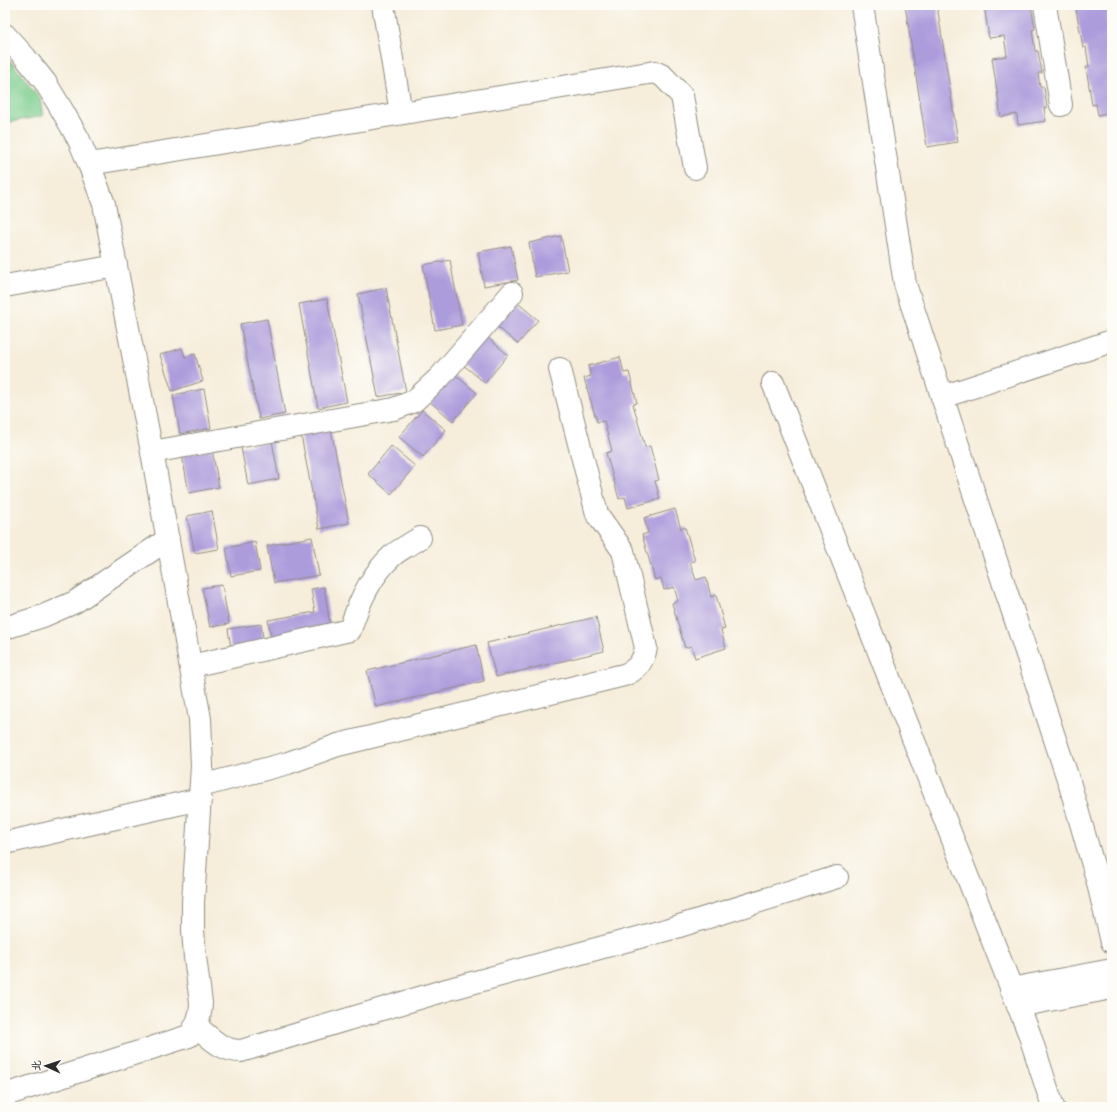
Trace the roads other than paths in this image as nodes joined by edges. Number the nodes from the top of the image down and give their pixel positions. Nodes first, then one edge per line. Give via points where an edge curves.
1 (383, 5) edge
2 (862, 5) edge
3 (1045, 5) edge
4 (5, 36) edge
5 (1061, 105) dead end
6 (401, 113) junction
7 (89, 164) junction
8 (695, 168) dead end
9 (116, 266) junction
10 (5, 286) edge
11 (512, 293) dead end
12 (1112, 342) edge
13 (560, 369) dead end
14 (773, 383) dead end
15 (942, 397) junction
16 (152, 452) junction
17 (420, 538) dead end
18 (168, 539) junction
19 (5, 628) edge
20 (191, 666) junction
21 (200, 793) junction
22 (5, 843) edge
23 (837, 877) dead end
24 (1112, 942) edge
25 (1112, 970) edge
26 (1112, 988) edge
27 (1015, 998) junction
28 (196, 1026) junction
29 (5, 1095) edge
30 (1053, 1107) edge

1 - 6 street
2 - 15 street via 905,284
3 - 5 street
4 - 7 street via 45,82 79,140
6 - 7 street
6 - 8 street via 656,72 682,96
7 - 9 street via 104,204
9 - 10 street
9 - 16 street
11 - 16 street via 440,377 414,401 394,409
12 - 15 street
13 - 21 street via 597,514 623,551 646,648 637,668 624,675 338,745
14 - 27 street
15 - 24 street via 1070,785 1098,879
16 - 18 street
17 - 20 street via 392,556 379,571 359,605 350,630
18 - 19 street via 74,602 43,616
18 - 20 street
20 - 21 street via 200,719
21 - 22 street
21 - 28 street via 193,902 195,957 201,1003
23 - 28 street via 673,928 446,990 241,1051 224,1048
25 - 27 street
26 - 27 street
27 - 30 street
28 - 29 street via 189,1036

